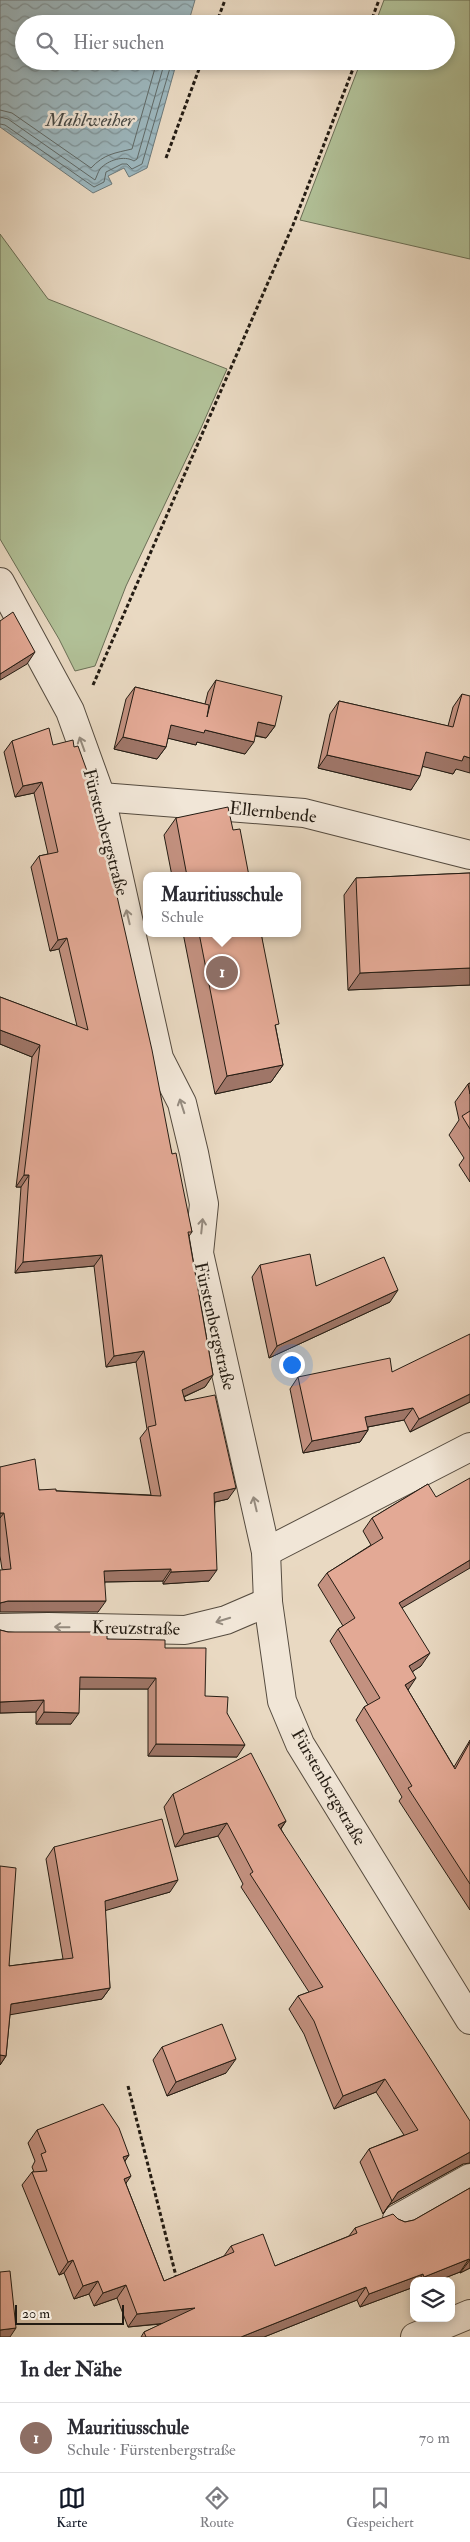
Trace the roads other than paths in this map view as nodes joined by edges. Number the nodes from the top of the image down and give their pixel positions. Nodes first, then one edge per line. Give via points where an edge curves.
1 (0, 582) edge
2 (101, 797) junction
3 (470, 855) edge
4 (470, 1447) edge
5 (266, 1552) junction
6 (268, 1602) junction
7 (0, 1628) edge
8 (470, 2020) edge
9 (470, 2178) edge
10 (397, 2219) edge
11 (470, 2314) edge
12 (415, 2337) edge

2 -> 1 street, Fürstenbergstraße via 70,711
2 - 3 street, Ellernbende via 304,812
5 -> 2 street, Fürstenbergstraße via 199,1253 204,1204 194,1153 182,1103 159,1058
4 - 5 street
5 - 6 street, Fürstenbergstraße
6 -> 7 street, Kreuzstraße via 226,1620 185,1630 48,1626
6 - 8 street, Fürstenbergstraße via 282,1701 300,1744
9 - 10 street
11 - 12 street

